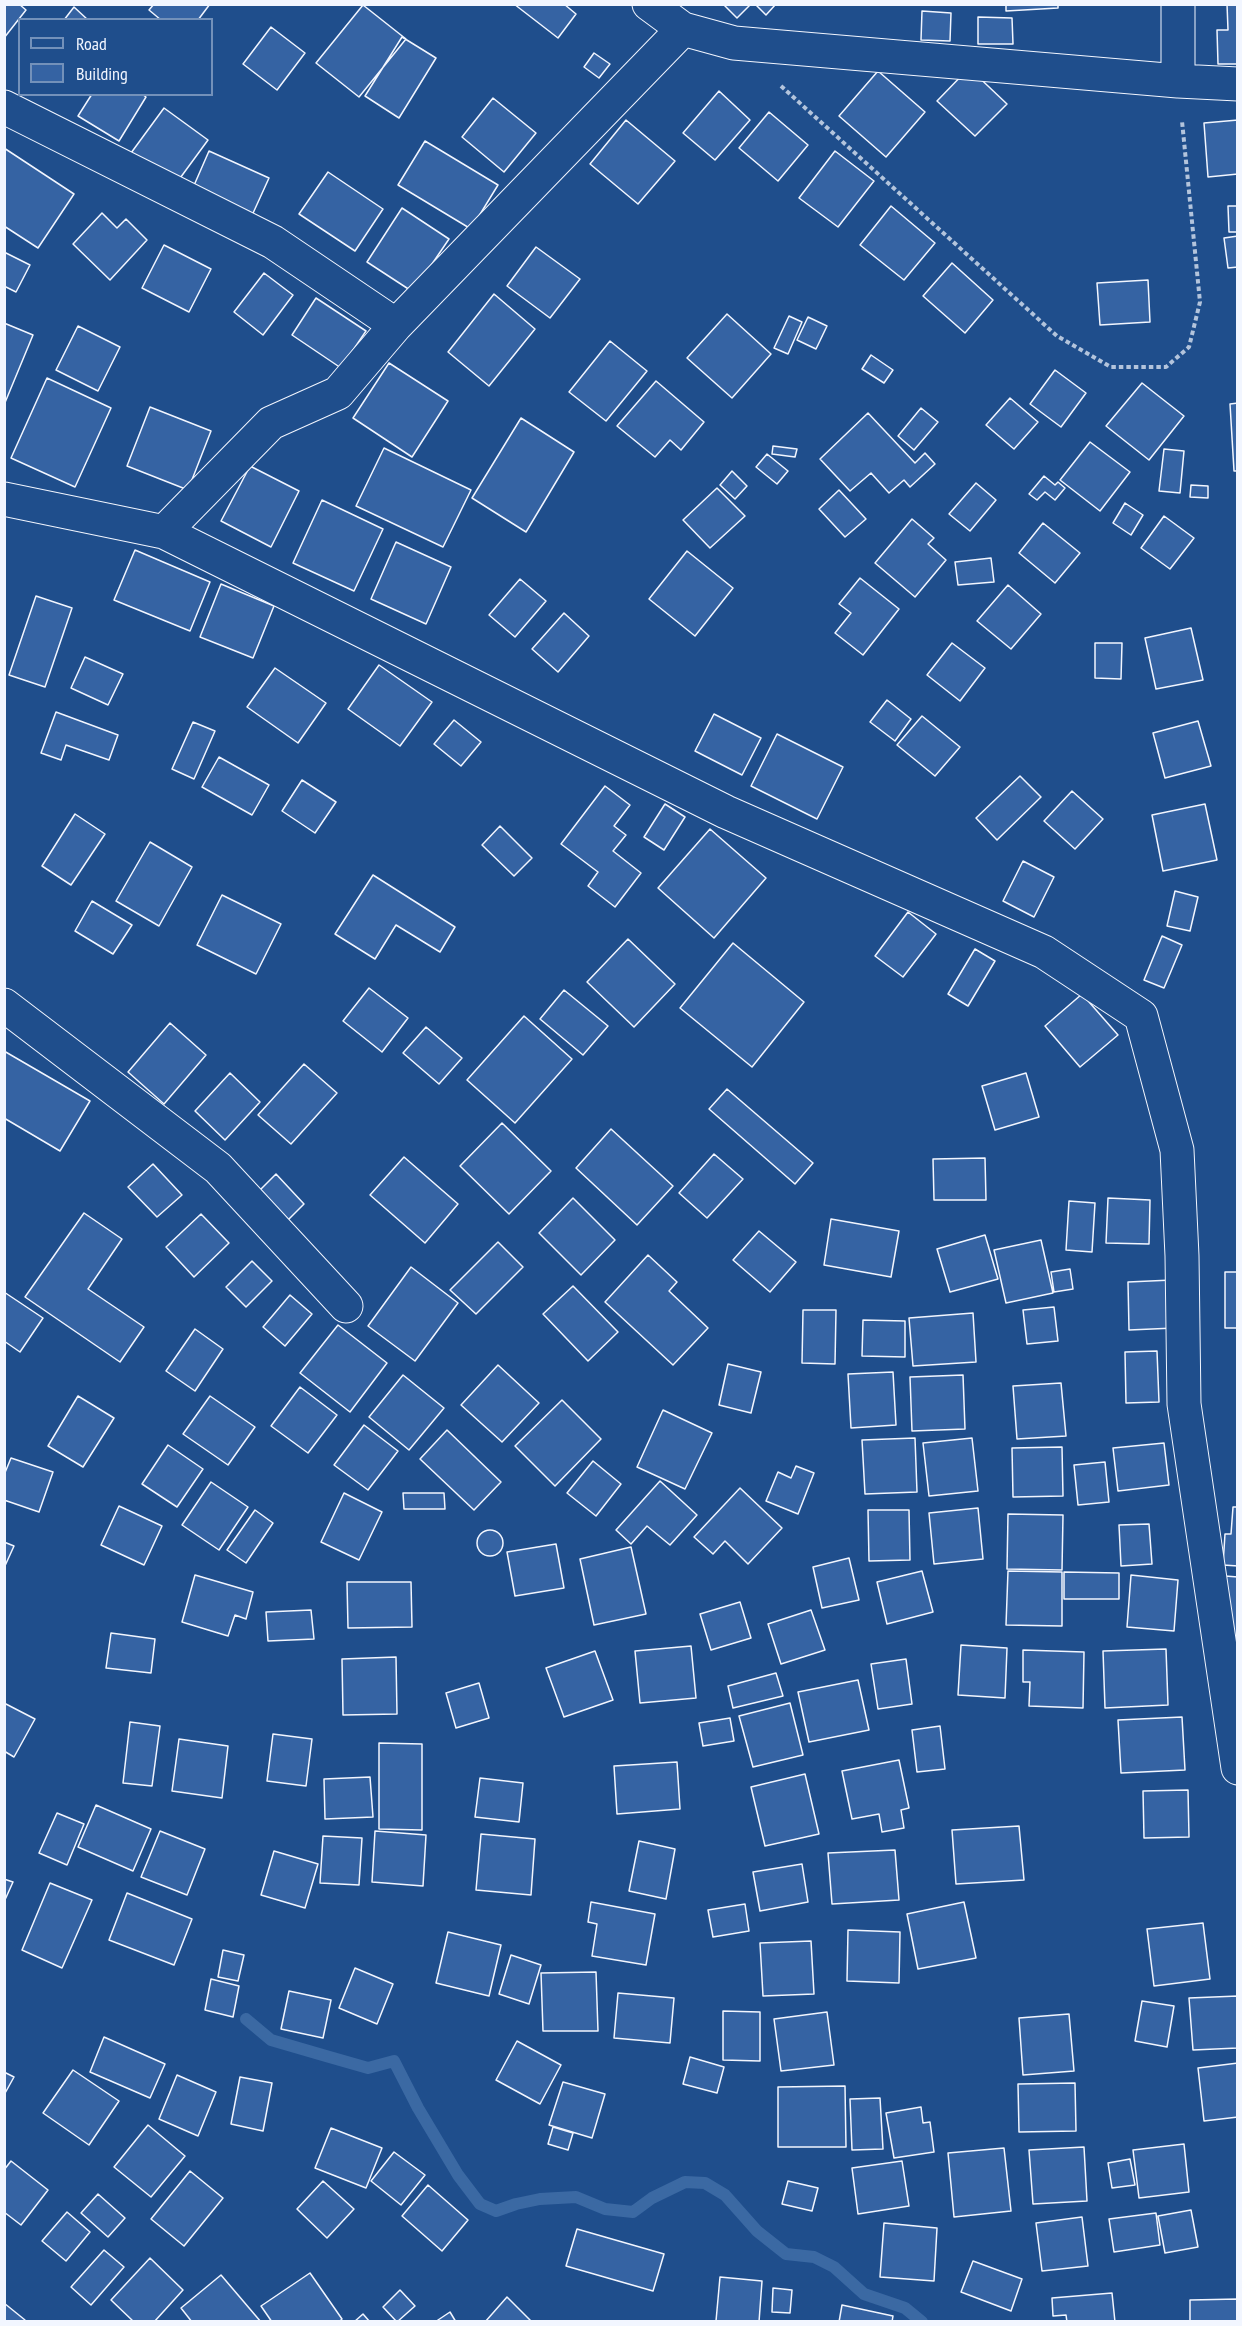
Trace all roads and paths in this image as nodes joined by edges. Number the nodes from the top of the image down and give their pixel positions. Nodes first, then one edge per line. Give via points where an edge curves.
1 (649, 4) edge
2 (1178, 4) edge
3 (683, 29) junction
4 (1178, 81) junction
5 (777, 82) dead end
6 (1238, 84) edge
7 (4, 107) edge
8 (396, 325) junction
9 (4, 499) edge
10 (164, 532) junction
11 (4, 1005) edge
12 (346, 1306) dead end
13 (1238, 1768) edge

1 - 3 street
2 - 4 street
3 - 4 street via 734,43
3 - 8 street
4 - 5 path via 1200,302 1189,347 1166,367 1111,367 1057,336
4 - 6 street
7 - 8 street via 273,242
8 - 10 street via 338,393 271,423
9 - 10 street
10 - 13 street via 726,812 1044,952 1141,1016 1177,1150 1184,1404
11 - 12 street via 218,1168

